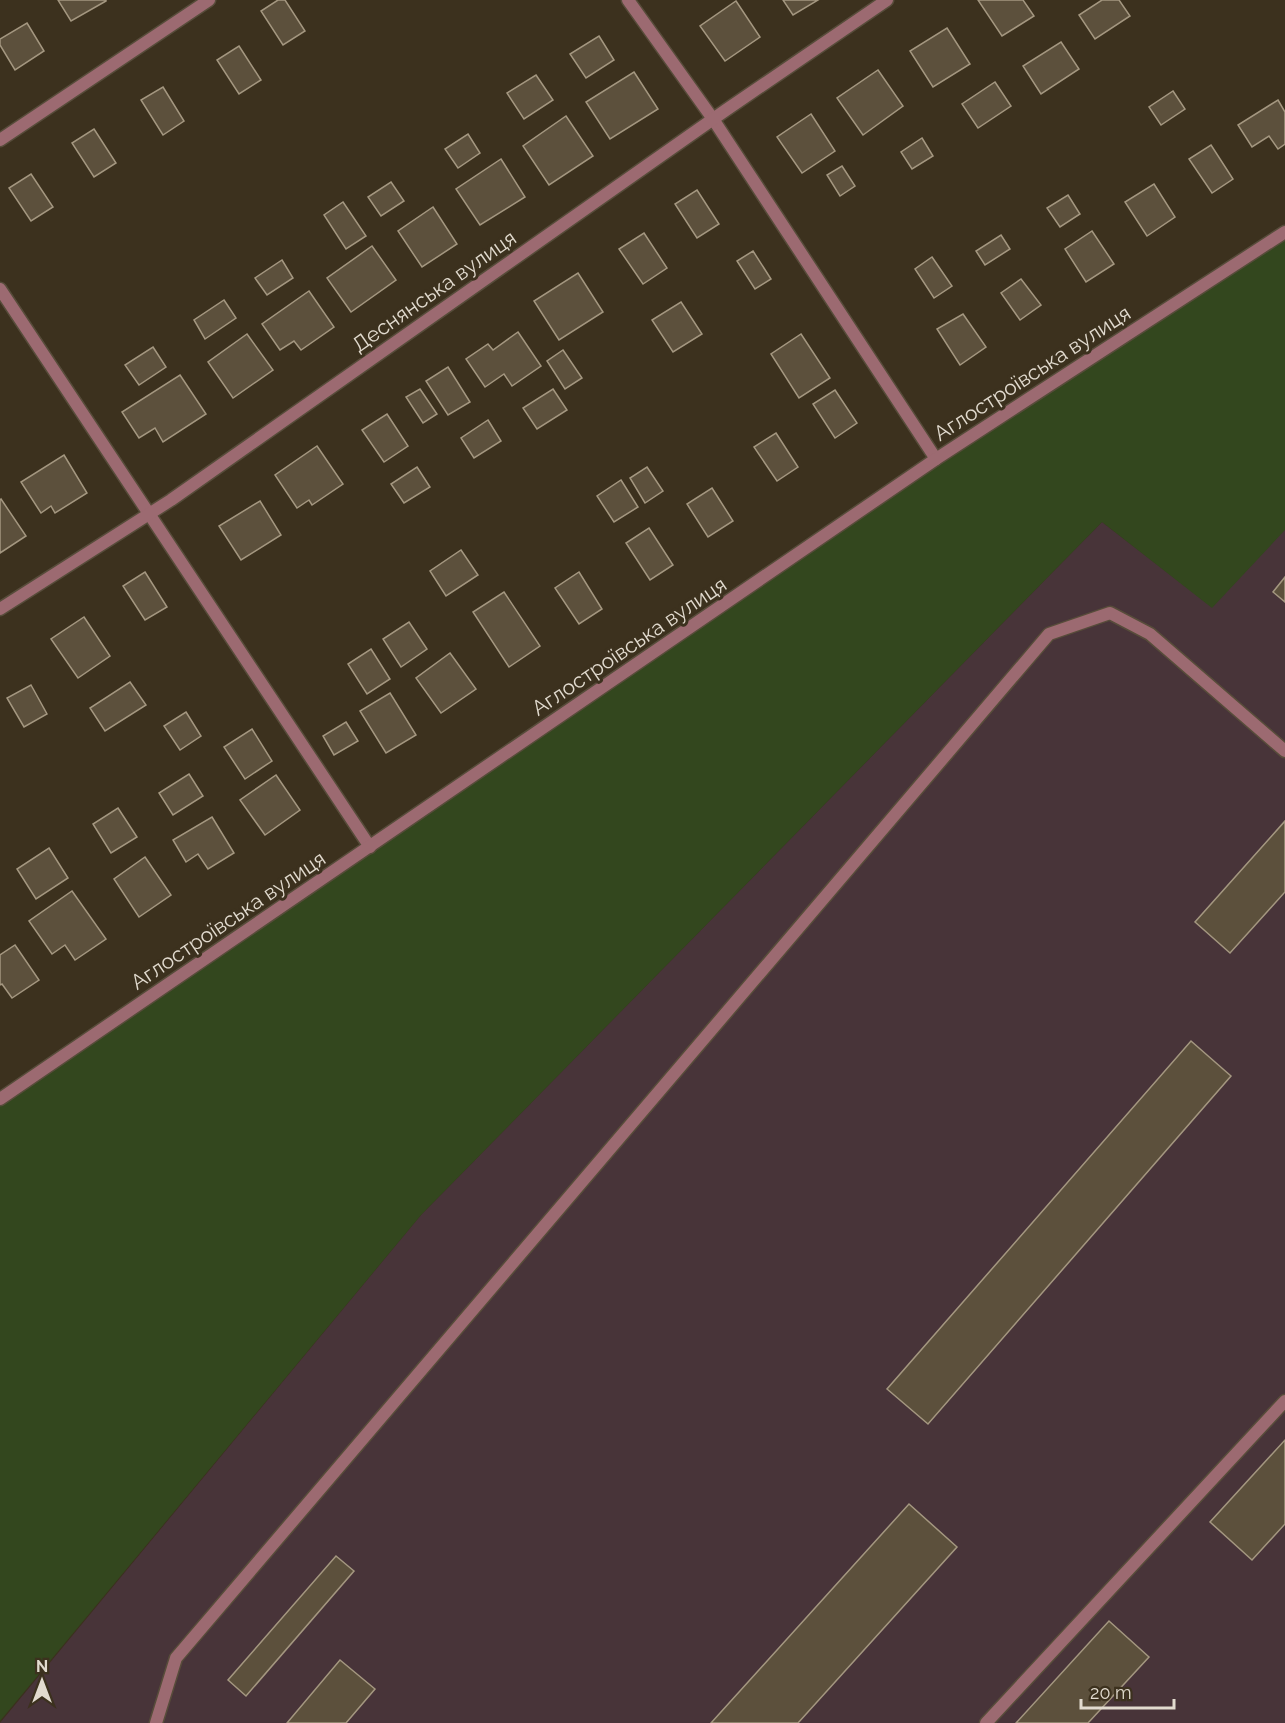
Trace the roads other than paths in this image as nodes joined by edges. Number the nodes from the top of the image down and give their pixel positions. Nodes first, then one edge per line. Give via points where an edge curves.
1 (209, 0) edge
2 (628, 0) edge
3 (887, 0) edge
4 (713, 118) junction
5 (0, 140) edge
6 (1285, 232) edge
7 (0, 289) edge
8 (936, 459) junction
9 (149, 514) junction
10 (0, 609) edge
11 (1285, 751) edge
12 (370, 847) junction
13 (0, 1099) edge
14 (1285, 1401) edge
15 (156, 1723) edge
16 (986, 1723) edge

1 - 5 street
2 - 4 street
3 - 4 street, Деснянська вулиця
4 - 8 street
4 - 9 street, Деснянська вулиця
6 - 8 street, Аглостроївська вулиця
7 - 9 street
8 - 12 street, Аглостроївська вулиця
9 - 10 street, Деснянська вулиця
9 - 12 street
11 - 15 street via 1150,634 1110,613 1049,634 176,1658
12 - 13 street, Аглостроївська вулиця
14 - 16 street

